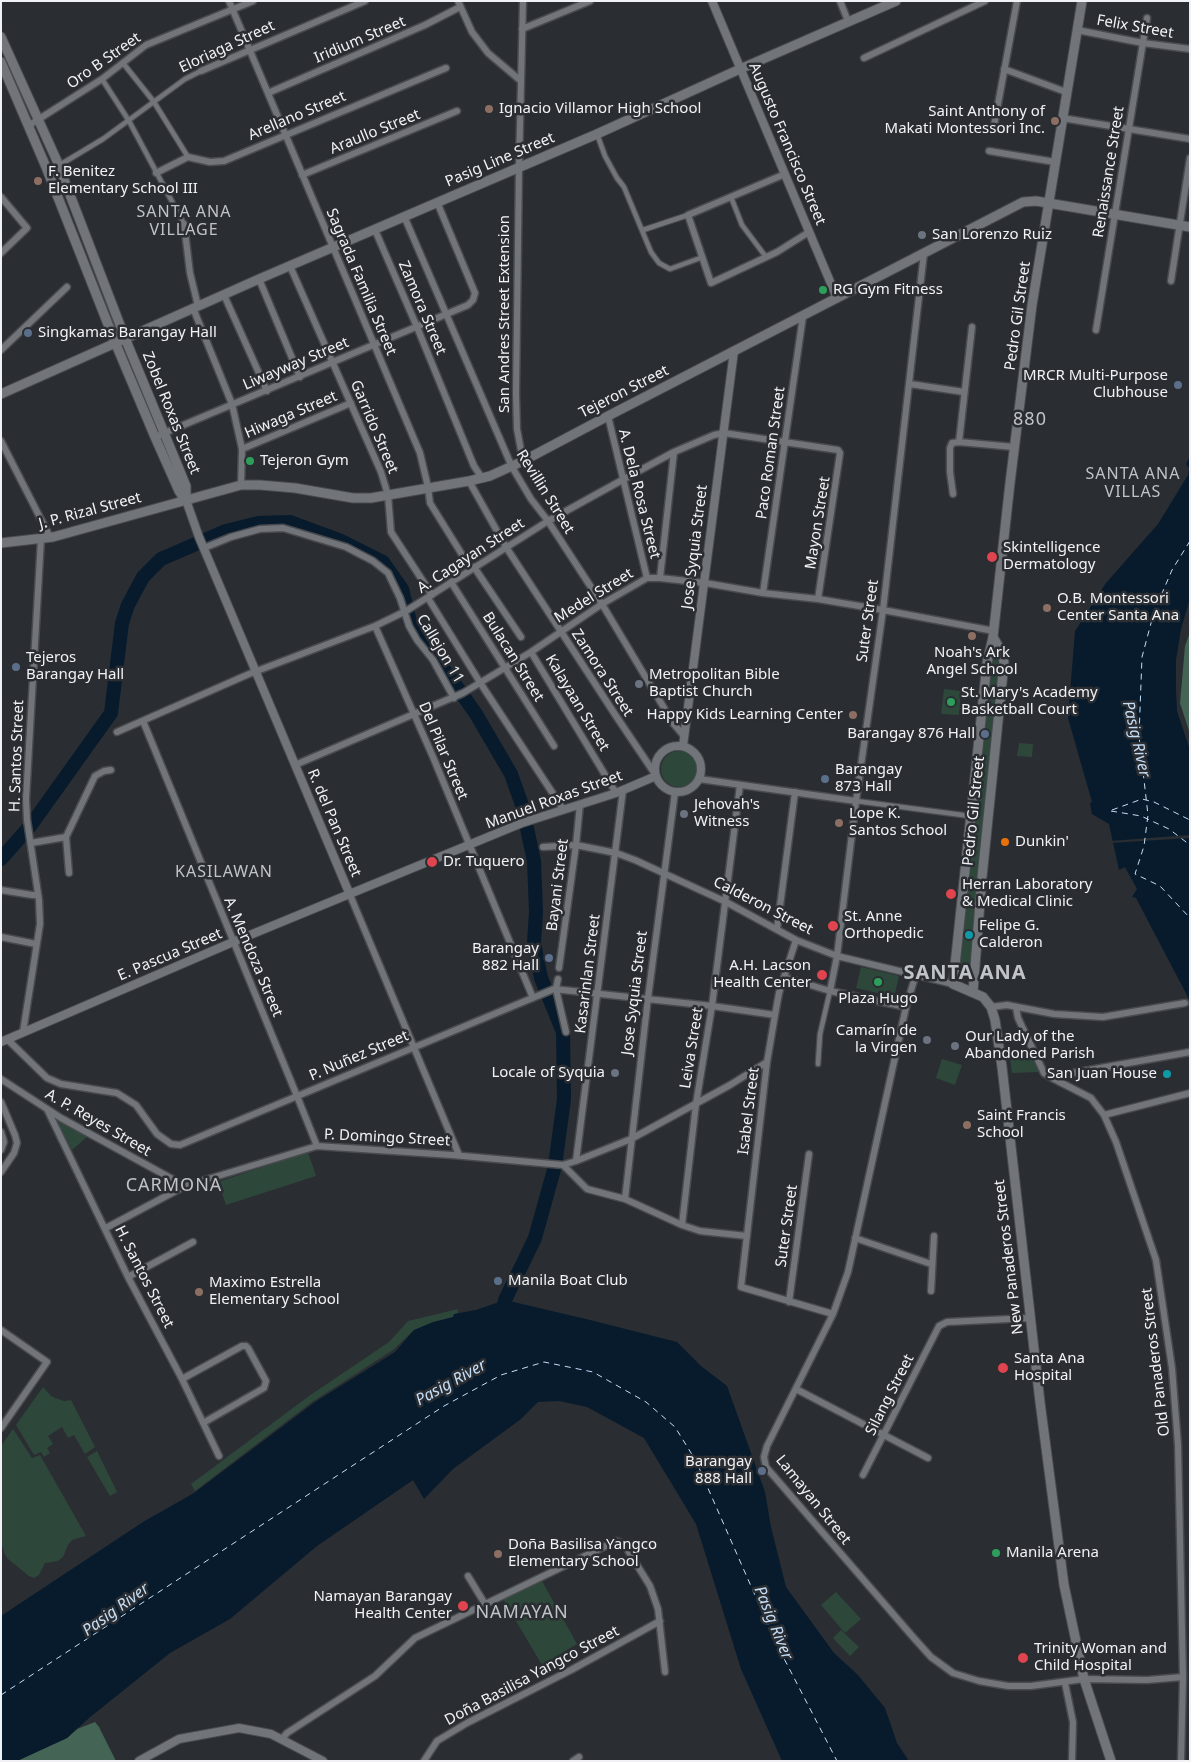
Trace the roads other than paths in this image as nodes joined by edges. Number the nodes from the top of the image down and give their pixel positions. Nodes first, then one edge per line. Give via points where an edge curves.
1 (229, 1) edge
2 (253, 1) edge
3 (365, 1) edge
4 (523, 1) edge
5 (590, 1) edge
6 (712, 1) edge
7 (840, 1) edge
8 (896, 1) edge
9 (985, 1) edge
10 (1017, 1) edge
11 (1082, 1) edge
12 (459, 4) edge
13 (233, 10) junction
14 (1147, 18) dead end
15 (848, 21) junction
16 (522, 29) junction
17 (1077, 30) junction
18 (1, 37) edge
19 (1143, 42) junction
20 (249, 49) junction
21 (1190, 50) edge
22 (864, 58) dead end
23 (1, 62) edge
24 (123, 63) junction
25 (446, 68) dead end
26 (740, 69) junction
27 (1004, 69) junction
28 (201, 71) joint
29 (102, 79) junction
30 (521, 81) junction
31 (1066, 92) junction
32 (268, 93) junction
33 (154, 102) junction
34 (457, 111) dead end
35 (1062, 118) junction
36 (38, 120) junction
37 (129, 121) junction
38 (28, 126) junction
39 (994, 126) dead end
40 (1129, 130) junction
41 (285, 134) junction
42 (596, 134) junction
43 (1190, 139) edge
44 (990, 151) dead end
45 (188, 157) junction
46 (1190, 158) edge
47 (1055, 162) junction
48 (58, 166) junction
49 (519, 167) junction
50 (156, 173) junction
51 (785, 174) junction
52 (302, 175) junction
53 (1, 197) edge
54 (732, 197) junction
55 (436, 202) junction
56 (1048, 204) junction
57 (1115, 214) junction
58 (404, 216) junction
59 (688, 216) junction
60 (184, 224) joint
61 (1179, 225) junction
62 (1190, 227) edge
63 (375, 230) junction
64 (643, 230) junction
65 (809, 232) junction
66 (333, 247) junction
67 (1, 252) edge
68 (924, 253) junction
69 (703, 257) junction
70 (766, 257) junction
71 (290, 266) junction
72 (259, 279) junction
73 (1171, 281) dead end
74 (66, 288) dead end
75 (224, 295) junction
76 (837, 298) junction
77 (195, 307) junction
78 (447, 314) junction
79 (803, 316) junction
80 (417, 327) junction
81 (972, 327) dead end
82 (1096, 330) dead end
83 (125, 338) junction
84 (115, 342) junction
85 (374, 345) junction
86 (1, 350) edge
87 (734, 352) junction
88 (332, 363) junction
89 (300, 377) junction
90 (910, 384) junction
91 (266, 390) junction
92 (964, 392) junction
93 (1, 394) edge
94 (351, 403) junction
95 (232, 404) junction
96 (608, 416) junction
97 (724, 433) junction
98 (159, 435) junction
99 (1, 441) edge
100 (786, 442) junction
101 (959, 442) junction
102 (1014, 447) junction
103 (242, 449) junction
104 (840, 451) joint
105 (674, 452) junction
106 (523, 461) junction
107 (512, 467) junction
108 (482, 478) junction
109 (624, 478) junction
110 (469, 481) junction
111 (241, 485) junction
112 (428, 487) junction
113 (952, 494) dead end
114 (388, 495) junction
115 (186, 500) junction
116 (548, 521) junction
117 (46, 538) junction
118 (1, 543) edge
119 (204, 547) junction
120 (506, 547) junction
121 (472, 568) junction
122 (647, 578) junction
123 (660, 578) junction
124 (450, 582) junction
125 (705, 583) junction
126 (763, 593) junction
127 (430, 596) junction
128 (818, 600) junction
129 (602, 604) junction
130 (883, 610) junction
131 (405, 612) junction
132 (375, 626) junction
133 (561, 632) junction
134 (994, 634) junction
135 (521, 637) dead end
136 (531, 652) junction
137 (505, 668) junction
138 (255, 672) junction
139 (481, 684) junction
140 (455, 697) junction
141 (415, 715) junction
142 (143, 721) junction
143 (117, 732) dead end
144 (684, 736) junction
145 (554, 746) dead end
146 (683, 746) junction
147 (295, 765) junction
148 (111, 770) dead end
149 (656, 775) junction
150 (699, 779) junction
151 (740, 784) junction
152 (620, 792) junction
153 (675, 792) junction
154 (795, 792) junction
155 (856, 801) junction
156 (580, 804) junction
157 (563, 809) junction
158 (970, 816) junction
159 (66, 837) junction
160 (31, 843) junction
161 (576, 845) junction
162 (469, 846) junction
163 (543, 847) dead end
164 (616, 853) junction
165 (69, 873) dead end
166 (665, 873) junction
167 (1, 890) edge
168 (38, 895) junction
169 (350, 895) junction
170 (726, 902) junction
171 (777, 929) junction
172 (1, 937) edge
173 (796, 940) junction
174 (234, 942) junction
175 (36, 944) junction
176 (837, 956) junction
177 (559, 968) dead end
178 (916, 974) junction
179 (784, 977) junction
180 (558, 979) dead end
181 (953, 984) junction
182 (555, 989) junction
183 (830, 991) junction
184 (973, 992) junction
185 (598, 993) junction
186 (533, 998) junction
187 (648, 998) junction
188 (1185, 1003) dead end
189 (712, 1006) junction
190 (906, 1007) junction
191 (991, 1007) junction
192 (1016, 1008) junction
193 (774, 1015) junction
194 (22, 1032) junction
195 (566, 1032) dead end
196 (7, 1039) edge
197 (414, 1047) junction
198 (1190, 1052) edge
199 (767, 1062) junction
200 (818, 1064) dead end
201 (1050, 1078) junction
202 (1, 1079) edge
203 (1190, 1094) edge
204 (297, 1096) junction
205 (1, 1102) edge
206 (696, 1104) junction
207 (47, 1109) junction
208 (1104, 1115) junction
209 (1, 1132) edge
210 (631, 1139) junction
211 (317, 1146) junction
212 (1, 1150) edge
213 (809, 1154) dead end
214 (459, 1155) junction
215 (576, 1161) junction
216 (558, 1164) junction
217 (1, 1172) edge
218 (185, 1186) junction
219 (625, 1199) junction
220 (682, 1225) junction
221 (106, 1228) junction
222 (747, 1236) junction
223 (934, 1236) dead end
224 (855, 1238) junction
225 (193, 1242) dead end
226 (931, 1264) junction
227 (128, 1277) junction
228 (931, 1291) dead end
229 (789, 1302) junction
230 (833, 1314) junction
231 (1030, 1318) junction
232 (1, 1330) edge
233 (182, 1379) junction
234 (796, 1389) junction
235 (203, 1423) junction
236 (1, 1428) edge
237 (883, 1434) junction
238 (219, 1456) dead end
239 (928, 1458) dead end
240 (864, 1475) dead end
241 (468, 1576) dead end
242 (485, 1604) junction
243 (660, 1622) junction
244 (665, 1672) dead end
245 (1183, 1677) junction
246 (1084, 1680) junction
247 (1064, 1683) junction
248 (282, 1739) junction
249 (139, 1761) edge
250 (323, 1761) edge
251 (424, 1761) edge
252 (1072, 1761) edge
253 (1111, 1761) edge
254 (1181, 1761) edge

1 - 13 street, Sagrada Familia Street
2 - 13 street, Oro B Street
3 - 20 street, Eloriaga Street
4 - 16 street, San Andres Street Extension
5 - 16 street
6 - 26 street, Augusto Francisco Street
7 - 15 street
8 - 15 main road, Pasig Line Street
9 - 22 street
10 - 27 street
11 - 17 main road, Pedro Gil Street
12 - 30 street via 472,32 488,53
12 - 32 street, Iridium Street via 426,25
13 - 20 street, Sagrada Familia Street
13 - 24 street, Oro B Street via 146,46
14 - 19 street, Renaissance Street
15 - 26 main road, Pasig Line Street
16 - 30 street, San Andres Street Extension
17 - 19 street, Felix Street
17 - 31 main road, Pedro Gil Street
18 - 36 main road, Zobel Roxas Street
19 - 21 street, Felix Street
19 - 40 street, Renaissance Street
20 - 28 street, Eloriaga Street
20 - 32 street, Sagrada Familia Street
23 - 38 main road, Zobel Roxas Street
24 - 29 street, Oro B Street
24 - 33 street
25 - 41 street, Arellano Street
26 - 42 main road, Pasig Line Street
26 - 51 street, Augusto Francisco Street
27 - 31 street
27 - 39 street
28 - 33 street, Eloriaga Street via 184,79
29 - 36 street, Oro B Street
29 - 37 street
30 - 49 street, San Andres Street Extension
31 - 35 main road, Pedro Gil Street
32 - 41 street, Sagrada Familia Street
33 - 37 street, Eloriaga Street
33 - 45 street
34 - 52 street, Araullo Street
35 - 40 street
35 - 47 main road, Pedro Gil Street
36 - 38 street, Oro B Street
36 - 48 main road, Zobel Roxas Street
37 - 48 street, Eloriaga Street
37 - 50 street
38 - 84 main road, Zobel Roxas Street
40 - 43 street
40 - 57 street, Renaissance Street
41 - 45 street, Arellano Street via 224,161 210,162
41 - 52 street, Sagrada Familia Street
42 - 49 main road, Pasig Line Street
42 - 64 street
44 - 47 street
45 - 50 street
46 - 61 street
47 - 56 main road, Pedro Gil Street
48 - 83 main road, Zobel Roxas Street
49 - 55 main road, Pasig Line Street
49 - 106 street, San Andres Street Extension via 517,421
50 - 60 street
51 - 54 street
51 - 65 street, Augusto Francisco Street
52 - 66 street, Sagrada Familia Street
53 - 67 street via 27,228
54 - 59 street
54 - 70 street via 742,225
55 - 58 main road, Pasig Line Street
55 - 78 street, Liwayway Street via 475,293 468,306
56 - 57 main road, Tejeron Street
56 - 68 main road, Tejeron Street via 1030,200 1023,202
56 - 102 main road, Pedro Gil Street
57 - 61 main road, Tejeron Street
57 - 82 street, Renaissance Street
58 - 63 main road, Pasig Line Street
58 - 78 street, Revillin Street
59 - 64 street
59 - 69 street
60 - 77 street
61 - 62 main road, Tejeron Street
61 - 73 street
63 - 66 main road, Pasig Line Street
63 - 80 street, Zamora Street
64 - 69 street via 651,252 659,263 670,269
65 - 70 street
65 - 76 street, Augusto Francisco Street
66 - 71 main road, Pasig Line Street
66 - 85 street, Sagrada Familia Street
68 - 76 main road, Tejeron Street
68 - 90 street, Suter Street
69 - 70 street via 711,283
71 - 72 main road, Pasig Line Street
71 - 88 street, Garrido Street
72 - 75 main road, Pasig Line Street
72 - 89 street
74 - 86 street
75 - 77 main road, Pasig Line Street
75 - 91 street
76 - 79 main road, Tejeron Street
77 - 83 main road, Pasig Line Street
77 - 95 street
78 - 80 street, Liwayway Street
78 - 107 street, Revillin Street
79 - 87 main road, Tejeron Street
79 - 100 street, Paco Roman Street
80 - 85 street, Liwayway Street
80 - 108 street, Zamora Street via 474,466
81 - 92 street
83 - 84 main road, Pasig Line Street
83 - 98 main road, Zobel Roxas Street
84 - 93 main road, Pasig Line Street
84 - 98 main road, Zobel Roxas Street
85 - 88 street, Liwayway Street
85 - 112 street, Sagrada Familia Street via 420,453
87 - 96 main road, Tejeron Street
87 - 97 street, Jose Syquia Street
88 - 89 street, Liwayway Street
88 - 94 street, Garrido Street
89 - 91 street, Liwayway Street
90 - 92 street
90 - 130 street, Suter Street
91 - 95 street, Liwayway Street
92 - 101 street
94 - 103 street, Hiwaga Street
94 - 114 street, Garrido Street
95 - 98 street, Liwayway Street
95 - 103 street
96 - 106 main road, Tejeron Street
96 - 109 street, A. Dela Rosa Street
97 - 100 street, A. Cagayan Street
97 - 105 street, A. Cagayan Street
97 - 125 street, Jose Syquia Street
98 - 115 main road, Zobel Roxas Street via 186,486
99 - 117 street
100 - 104 street, A. Cagayan Street
100 - 126 street, Paco Roman Street
101 - 102 street
101 - 113 street via 952,443 950,448
102 - 134 main road, Pedro Gil Street
103 - 111 street
104 - 128 street, Mayon Street
105 - 109 street, A. Cagayan Street
105 - 123 street
106 - 107 main road, Tejeron Street
107 - 108 main road, Tejeron Street
107 - 116 street, Revillin Street
108 - 110 main road, Tejeron Street
109 - 116 street, A. Cagayan Street
109 - 122 street, A. Dela Rosa Street
110 - 112 main road, Tejeron Street
110 - 120 street, Zamora Street
111 - 114 main road, Tejeron Street via 295,488 353,498
111 - 115 main road, Tejeron Street
112 - 114 main road, Tejeron Street
112 - 121 street, Sagrada Familia Street via 430,503
114 - 127 street, Garrido Street via 391,532
115 - 117 main road, J. P. Rizal Street
115 - 119 street, R. del Pan Street
116 - 120 street, A. Cagayan Street
116 - 129 street, Revillin Street
117 - 118 main road, J. P. Rizal Street
117 - 160 street, H. Santos Street via 28,770
119 - 131 street, Callejon 11 via 260,529 284,528 346,547 388,573
119 - 138 street, R. del Pan Street
120 - 121 street, A. Cagayan Street
120 - 133 street, Zamora Street
121 - 124 street, A. Cagayan Street
121 - 135 street, Sagrada Familia Street
122 - 123 street, Medel Street
122 - 129 street, Medel Street
123 - 125 street, Medel Street
124 - 127 street, A. Cagayan Street
124 - 137 street, Bulacan Street
125 - 126 street, Medel Street
125 - 144 street, Jose Syquia Street
126 - 128 street, Medel Street
127 - 131 street, A. Cagayan Street
127 - 139 street, Garrido Street
128 - 130 street, Medel Street
129 - 133 street, Medel Street
129 - 144 street, Revillin Street
130 - 134 street, Medel Street
130 - 155 street, Suter Street
131 - 132 street, A. Cagayan Street
131 - 140 street, Callejon 11 via 417,640
132 - 138 street, A. Cagayan Street
132 - 141 street, Del Pilar Street
133 - 136 street, Medel Street
133 - 149 street, Zamora Street
134 - 158 main road, Pedro Gil Street via 986,662
134 - 184 main road, Pedro Gil Street via 1004,662
136 - 137 street, Medel Street
136 - 152 street, Kalayaan Street
137 - 139 street, Medel Street
137 - 145 street, Bulacan Street
138 - 142 street, A. Cagayan Street
138 - 147 street, R. del Pan Street
139 - 140 street, Medel Street
139 - 157 street, Garrido Street
140 - 141 street, Medel Street
141 - 147 street, Medel Street
141 - 162 street, Del Pilar Street
142 - 143 street, A. Cagayan Street
142 - 174 street, A. Mendoza Street
144 - 146 street, Jose Syquia Street
146 - 149 street via 671,746 661,753 656,763
146 - 150 street via 699,758
147 - 169 street, R. del Pan Street
148 - 159 street via 96,776
149 - 152 street, Manuel Roxas Street
149 - 153 street via 663,786
150 - 151 street
150 - 153 street via 688,790
151 - 154 street
151 - 170 street, Leiva Street
152 - 156 street, Manuel Roxas Street
152 - 164 street, Kasarinlan Street
153 - 166 street, Jose Syquia Street
154 - 155 street
154 - 171 street
155 - 158 street
155 - 176 street, Suter Street
156 - 157 street, Manuel Roxas Street
156 - 161 street, Bayani Street
157 - 162 street, Manuel Roxas Street
158 - 181 main road, Pedro Gil Street
159 - 160 street
159 - 165 street
160 - 168 street, H. Santos Street
161 - 163 street, Calderon Street
161 - 164 street, Calderon Street
161 - 177 street, Bayani Street
162 - 169 street, Manuel Roxas Street
162 - 186 street, Del Pilar Street
164 - 166 street, Calderon Street
164 - 185 street, Kasarinlan Street
166 - 170 street, Calderon Street
166 - 187 street, Jose Syquia Street
167 - 168 street
168 - 175 street, H. Santos Street via 40,924
169 - 174 street, E. Pascua Street
169 - 197 street, R. del Pan Street
170 - 171 street, Calderon Street
170 - 189 street, Leiva Street
171 - 173 street, Calderon Street
172 - 175 street
173 - 176 street, Calderon Street
173 - 179 street, Isabel Street
174 - 194 street, E. Pascua Street
174 - 204 street, A. Mendoza Street
175 - 194 street, H. Santos Street
176 - 178 street, Calderon Street
176 - 183 street, Suter Street
178 - 181 street, Calderon Street
178 - 190 street, Lamayan Street
179 - 183 street
179 - 193 street, Isabel Street
180 - 182 street
181 - 184 main road, Calderon Street
182 - 185 street
182 - 186 street, P. Nuñez Street
182 - 195 street
183 - 190 street
183 - 200 street via 820,1034
184 - 191 main road via 983,997
185 - 187 street
185 - 215 street, Kasarinlan Street
186 - 197 street, P. Nuñez Street
187 - 189 street
187 - 210 street, Jose Syquia Street
188 - 192 street via 1103,1017
189 - 193 street
189 - 206 street, Leiva Street
190 - 224 street, Lamayan Street
191 - 192 street
191 - 231 main road, New Panaderos Street via 1002,1067
192 - 201 street, Old Panaderos Street via 1038,1062
193 - 199 street, Isabel Street
194 - 196 street, E. Pascua Street
196 - 204 street, P. Nuñez Street via 54,1082 109,1090 127,1098 157,1134 171,1144 180,1145
197 - 204 street, P. Nuñez Street
197 - 214 street, R. del Pan Street
198 - 201 street
199 - 206 street, P. Domingo Street
199 - 222 street, Isabel Street
201 - 208 street, Old Panaderos Street via 1091,1098
202 - 207 street, A. P. Reyes Street
203 - 208 street
204 - 211 street, A. Mendoza Street
205 - 217 street via 16,1143 14,1153
206 - 210 street, P. Domingo Street
206 - 220 street, Leiva Street
207 - 218 street, A. P. Reyes Street
207 - 221 street, H. Santos Street
208 - 245 street, Old Panaderos Street via 1156,1260 1172,1368 1180,1482
209 - 212 street via 4,1142
210 - 215 street, P. Domingo Street
210 - 219 street, Jose Syquia Street
211 - 214 street, P. Domingo Street
211 - 218 street, P. Domingo Street
213 - 229 street, Suter Street
214 - 216 street, P. Domingo Street
215 - 216 street, P. Domingo Street
216 - 219 street via 587,1189
218 - 221 street, P. Domingo Street
219 - 220 street
220 - 222 street via 700,1231
221 - 227 street, H. Santos Street
222 - 229 street, Isabel Street via 741,1287
223 - 226 street
224 - 226 street
224 - 230 street, Lamayan Street via 848,1272
225 - 227 street
226 - 228 street
227 - 233 street, H. Santos Street
229 - 230 street
230 - 234 street, Lamayan Street
231 - 237 street, Silang Street via 947,1322 939,1326
231 - 246 main road, New Panaderos Street via 1062,1576
232 - 236 street via 47,1362
233 - 235 street, H. Santos Street
233 - 235 street via 246,1346 266,1381 264,1388
234 - 237 street
234 - 247 street, Lamayan Street via 767,1446 766,1467 931,1657 953,1672 978,1682 1008,1686
235 - 238 street, H. Santos Street
237 - 239 street
237 - 240 street, Silang Street
241 - 242 street
242 - 243 street via 620,1541 650,1586
242 - 248 street via 415,1638 375,1676
243 - 244 street
243 - 251 street, Doña Basilisa Yangco Street via 467,1723 438,1742
245 - 246 street, Lamayan Street
245 - 254 street, Old Panaderos Street
246 - 247 street, Lamayan Street
246 - 253 main road, New Panaderos Street
247 - 252 street via 1073,1722
248 - 249 street via 259,1730 239,1728 179,1739
248 - 250 street

